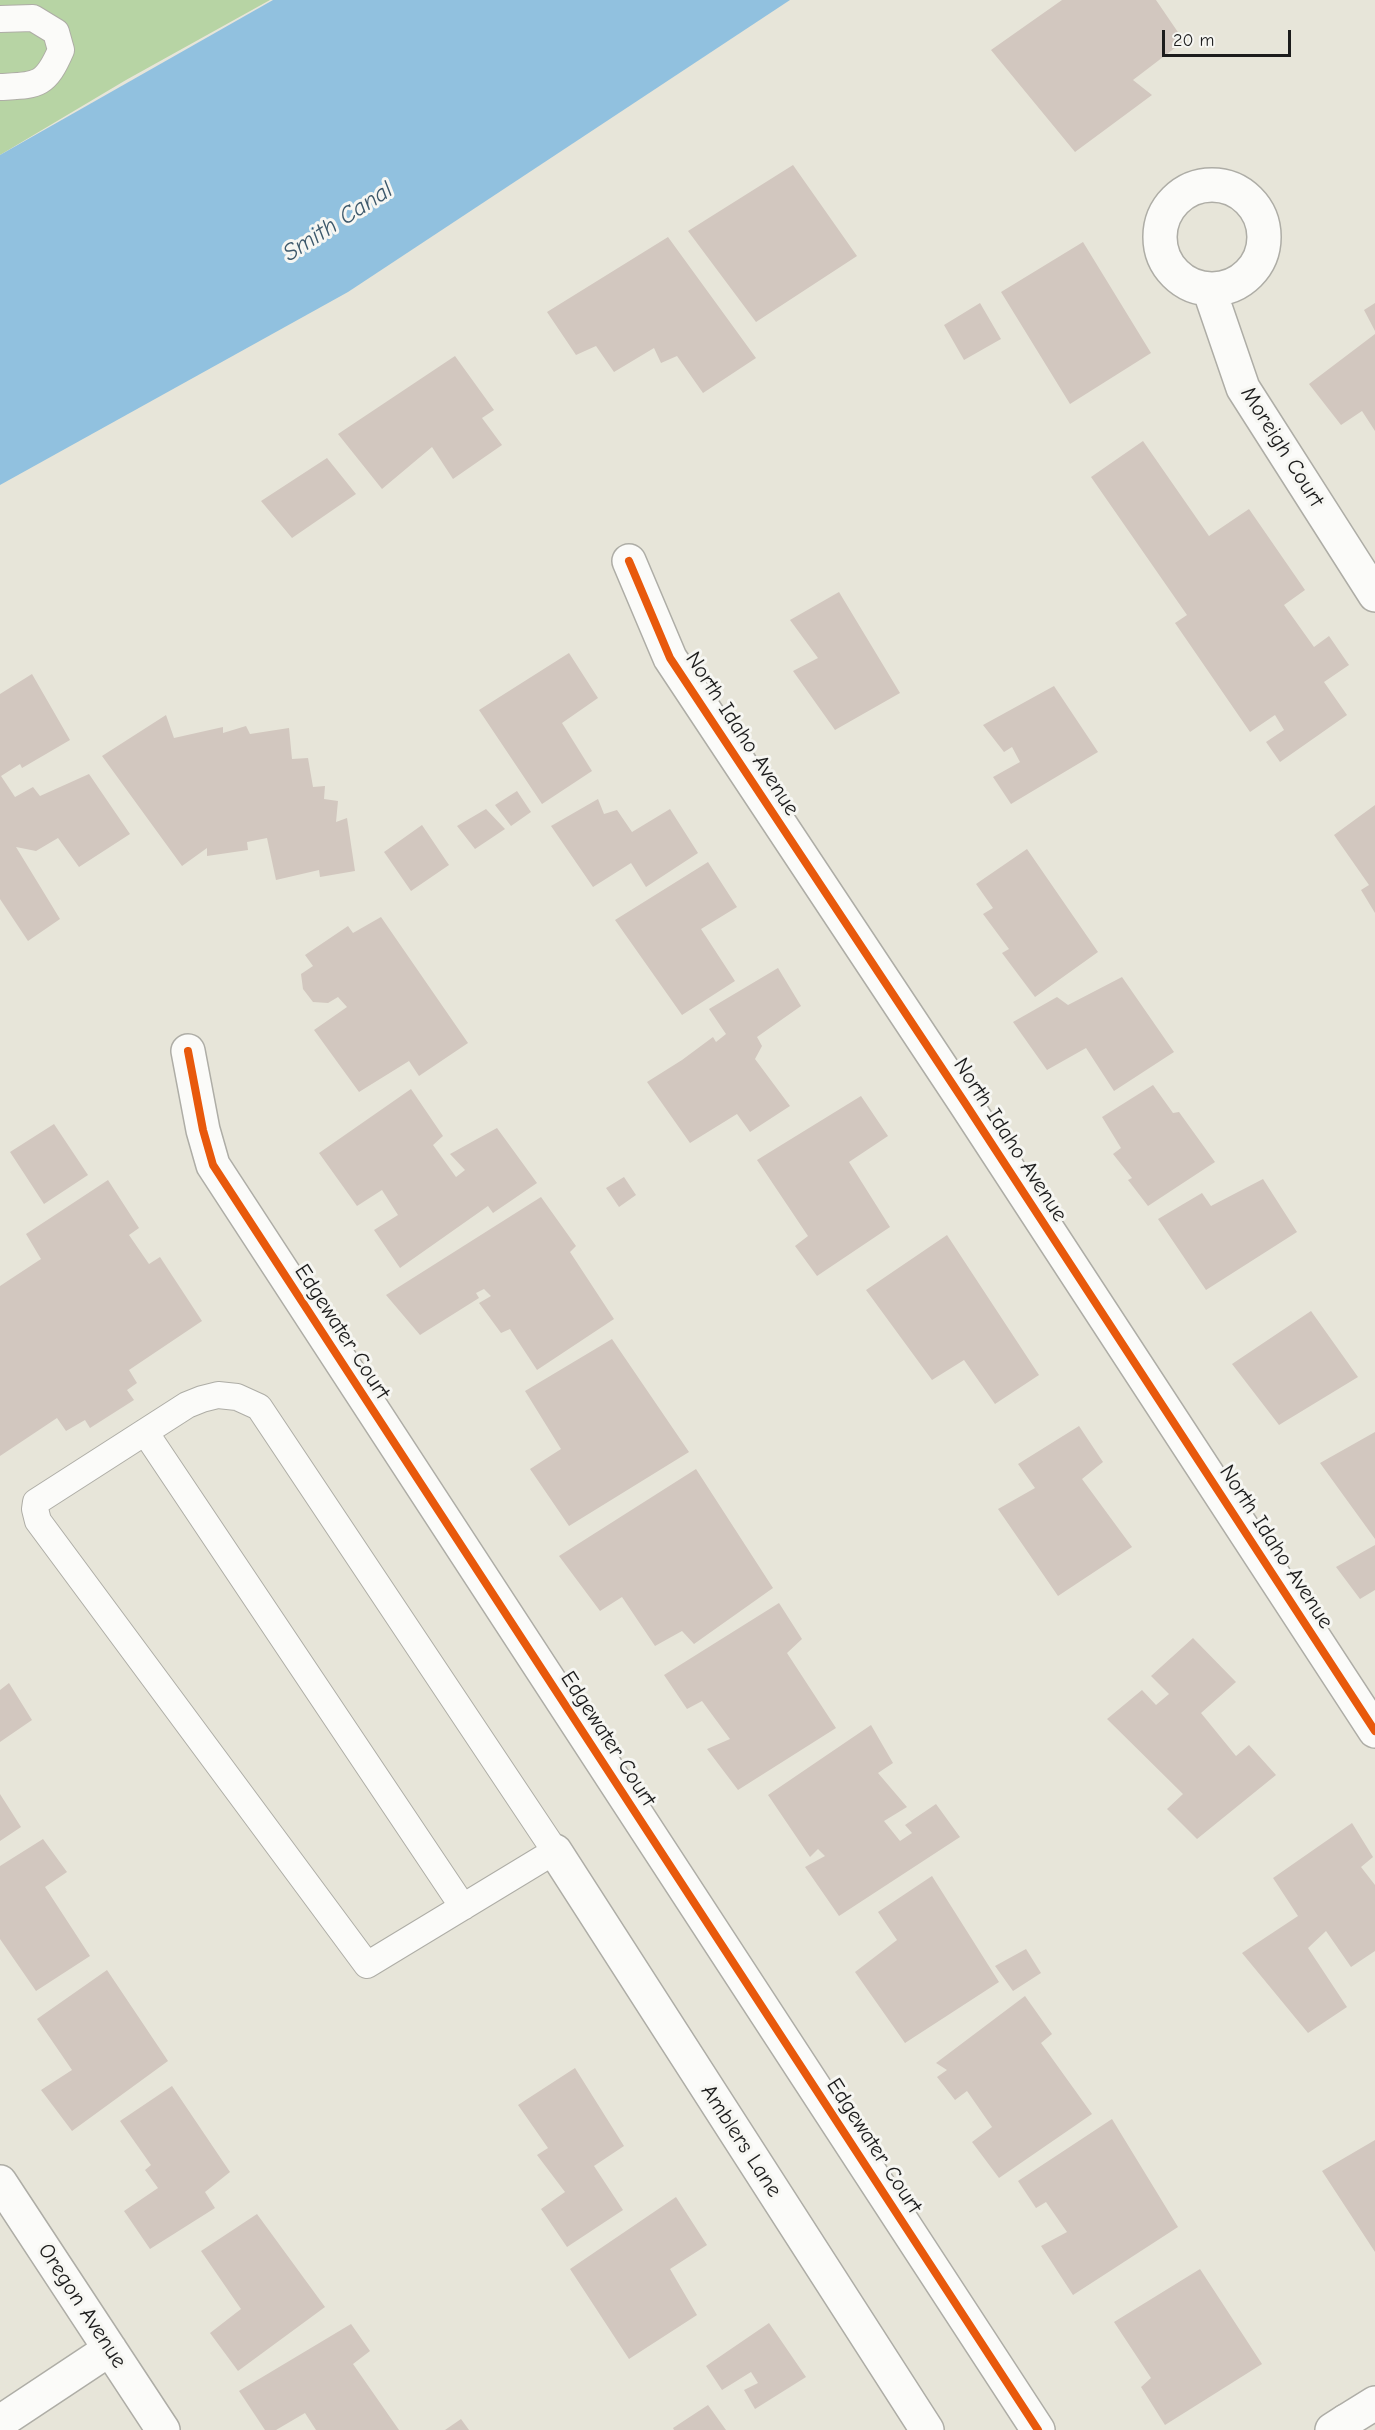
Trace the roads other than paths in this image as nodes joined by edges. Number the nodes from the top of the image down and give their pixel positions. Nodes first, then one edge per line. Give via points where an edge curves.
1 (0, 19) edge
2 (0, 87) edge
3 (1209, 289) dead end
4 (629, 561) dead end
5 (1375, 595) edge
6 (188, 1050) dead end
7 (145, 1432) junction
8 (1375, 1731) edge
9 (555, 1851) junction
10 (463, 1907) junction
11 (0, 2182) edge
12 (110, 2349) junction
13 (1375, 2403) edge
14 (0, 2422) edge
15 (1339, 2426) edge
16 (163, 2430) edge
17 (927, 2430) edge
18 (1038, 2430) edge

1 - 2 lane via 33,18 56,32 61,50 53,70 37,85
3 - 5 street, Moreigh Court via 1243,388
4 - 8 street, North Idaho Avenue via 670,658
6 - 18 street, Edgewater Court via 213,1165
7 - 9 lane via 187,1405 218,1395 237,1397 259,1407
7 - 10 lane
7 - 10 lane via 36,1502 38,1521 366,1965
9 - 10 lane
9 - 17 street, Amblers Lane
11 - 12 street, Oregon Avenue
12 - 14 street
12 - 16 street, Oregon Avenue
13 - 15 street

